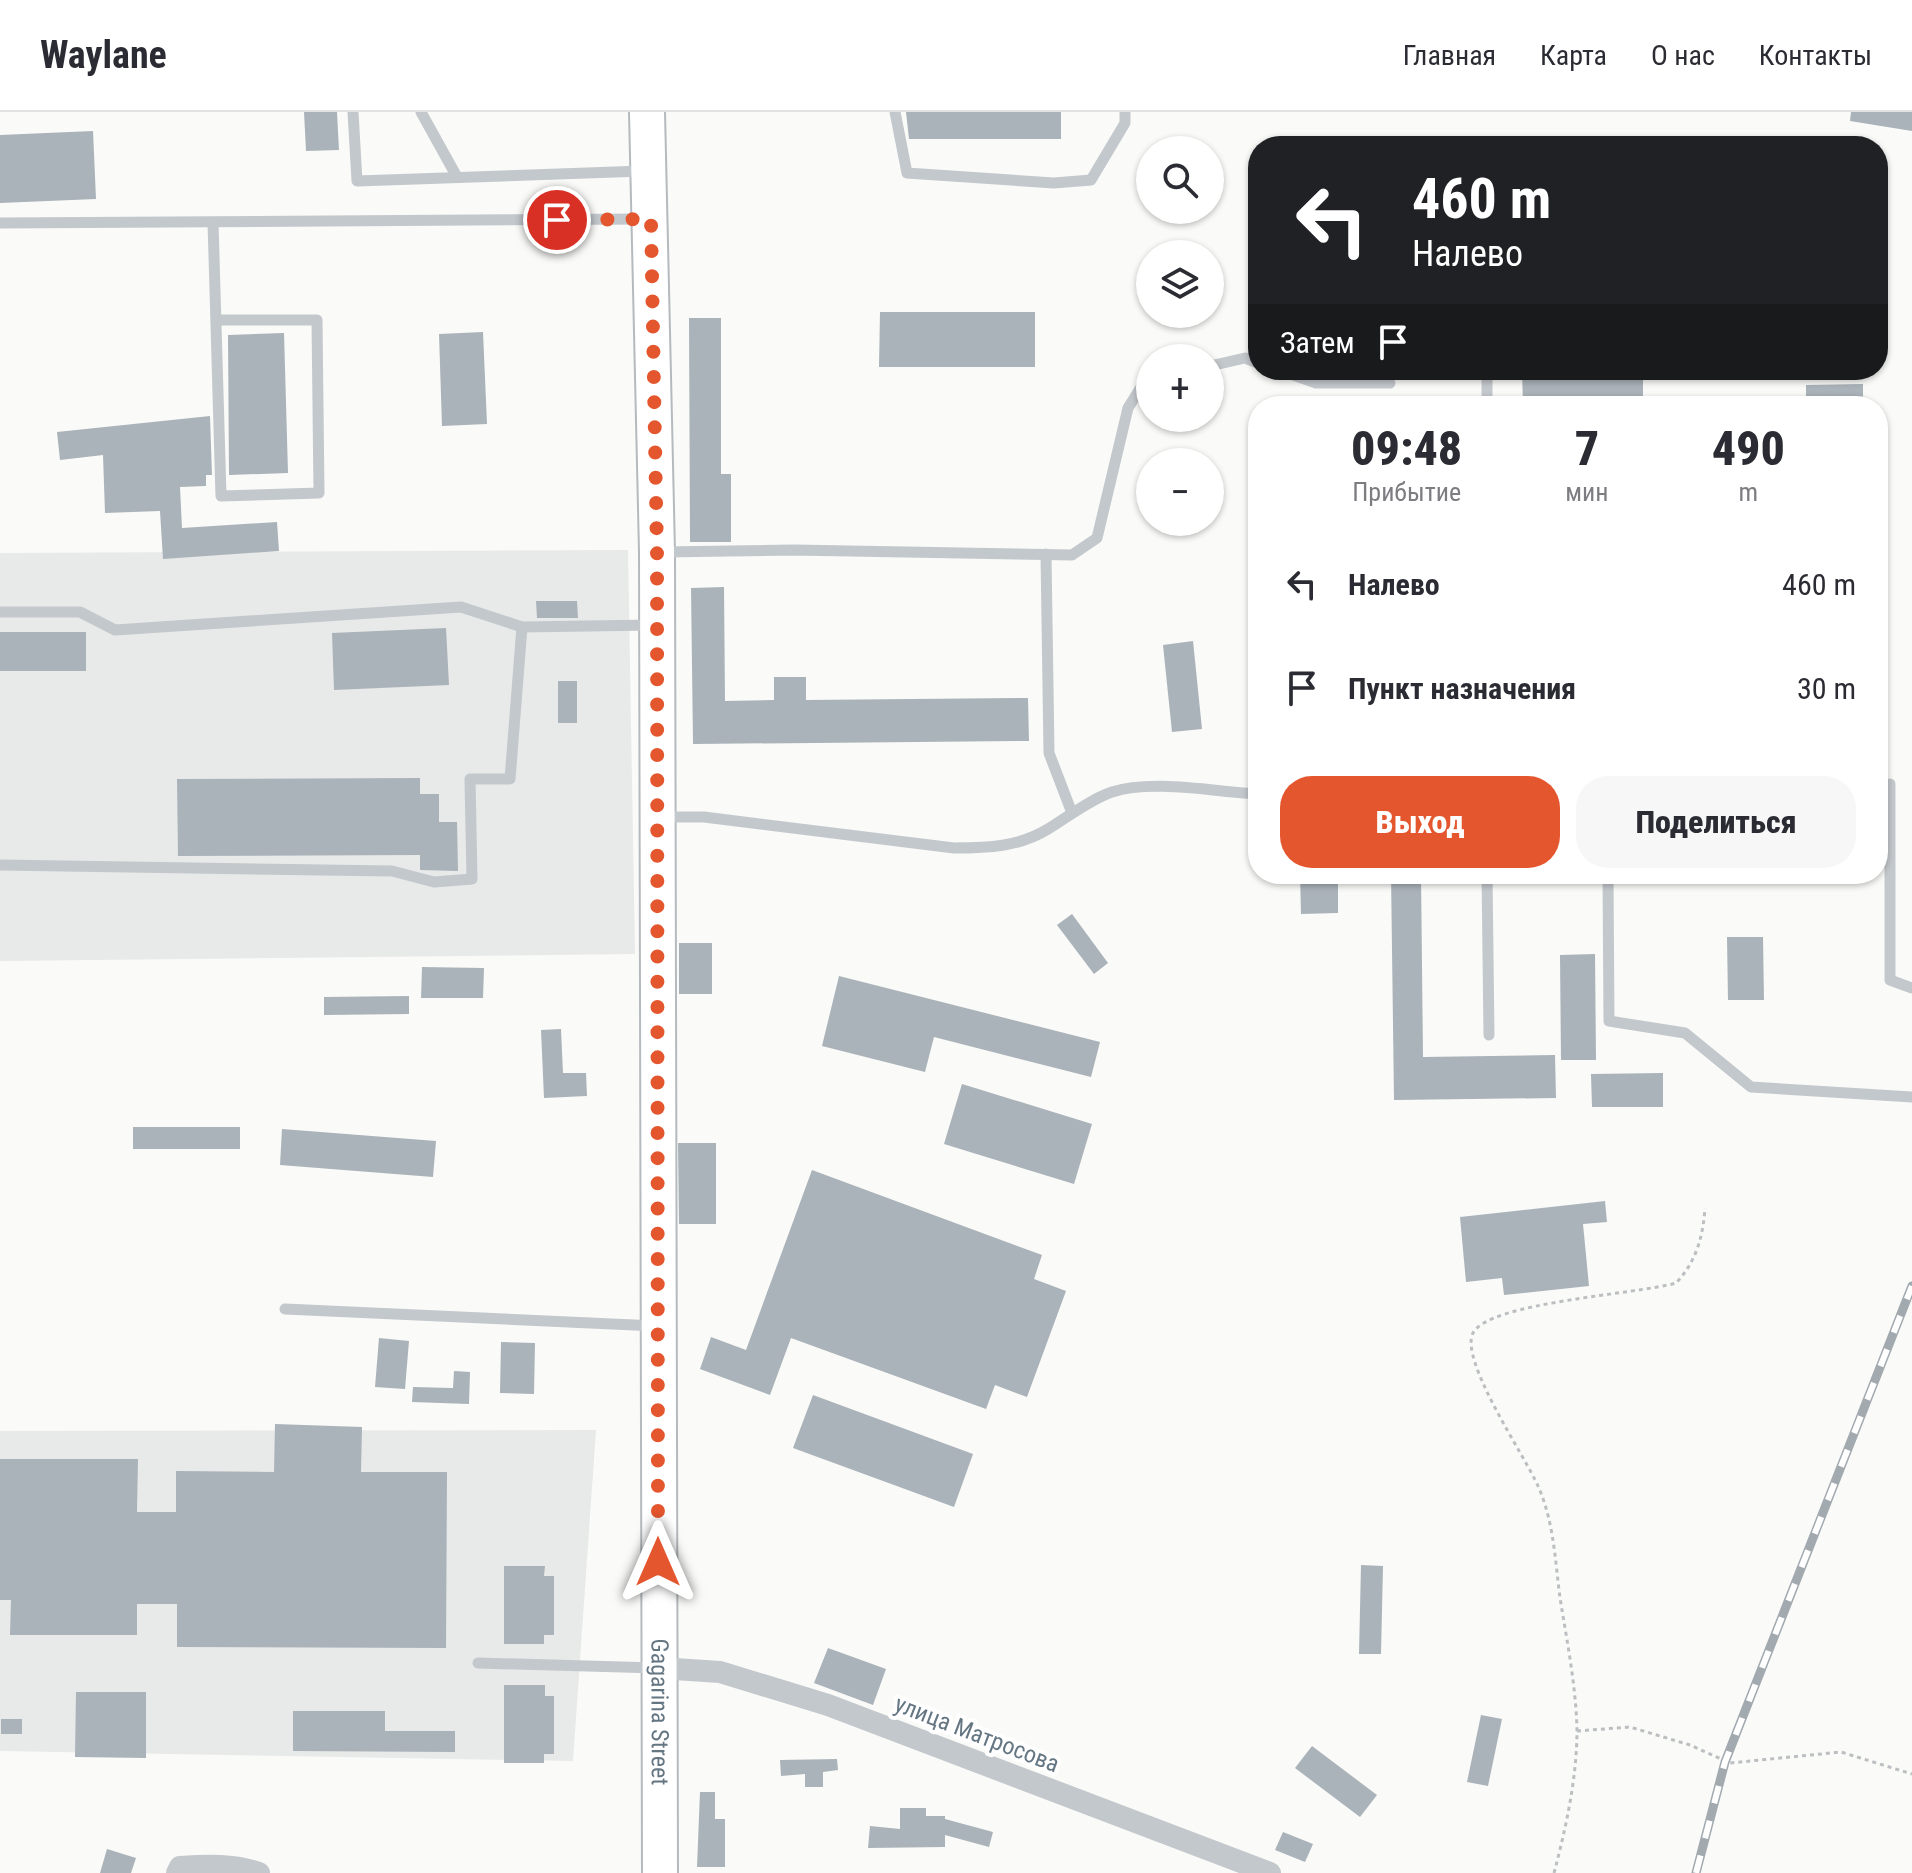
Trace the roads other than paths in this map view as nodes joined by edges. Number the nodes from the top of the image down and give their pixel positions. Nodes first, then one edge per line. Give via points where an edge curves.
1 (353, 112) edge
2 (421, 112) edge
3 (647, 112) edge
4 (895, 112) edge
5 (1125, 112) edge
6 (649, 171) junction
7 (457, 177) junction
8 (651, 219) junction
9 (213, 222) junction
10 (0, 223) edge
11 (216, 320) junction
12 (1248, 359) edge
13 (1224, 363) edge
14 (1307, 380) edge
15 (1390, 383) dead end
16 (1136, 395) edge
17 (657, 552) junction
18 (1046, 554) junction
19 (0, 612) edge
20 (655, 625) junction
21 (522, 627) junction
22 (1890, 784) dead end
23 (1248, 793) edge
24 (1072, 813) junction
25 (656, 817) junction
26 (0, 865) edge
27 (1487, 884) edge
28 (1608, 884) edge
29 (1912, 988) edge
30 (1489, 1035) dead end
31 (1912, 1097) edge
32 (285, 1309) dead end
33 (658, 1326) junction
34 (478, 1663) dead end
35 (659, 1668) junction
36 (177, 1873) edge
37 (259, 1873) edge
38 (660, 1873) edge
39 (1270, 1873) edge

1 - 7 lane via 357,181
2 - 7 lane
3 - 6 main road, Gagarina Street
4 - 5 lane via 907,173 1054,183 1091,180 1125,123
6 - 7 lane
6 - 8 main road, Gagarina Street
8 - 9 lane
8 - 17 main road, Gagarina Street
9 - 10 lane
9 - 11 lane
11 - 11 lane via 221,496 319,493 317,320
12 - 13 lane
14 - 15 lane
16 - 18 lane via 1128,408 1097,538 1072,555
17 - 18 lane
17 - 20 main road, Gagarina Street
18 - 24 lane via 1049,753
19 - 21 lane via 80,612 115,630 461,607
20 - 21 lane
20 - 25 main road, Gagarina Street
21 - 26 lane via 510,779 470,779 472,879 434,882 392,871
22 - 29 lane via 1890,980
23 - 24 lane via 1144,787 1111,792
24 - 25 lane via 1017,843 989,848 704,817
25 - 33 main road, Gagarina Street
27 - 30 lane
28 - 31 lane via 1609,1021 1685,1033 1751,1087
32 - 33 lane
33 - 35 main road, Gagarina Street
34 - 35 lane
35 - 38 main road, Gagarina Street
35 - 39 street, улица Матросова via 720,1672 799,1695
36 - 37 street via 180,1867 204,1865

